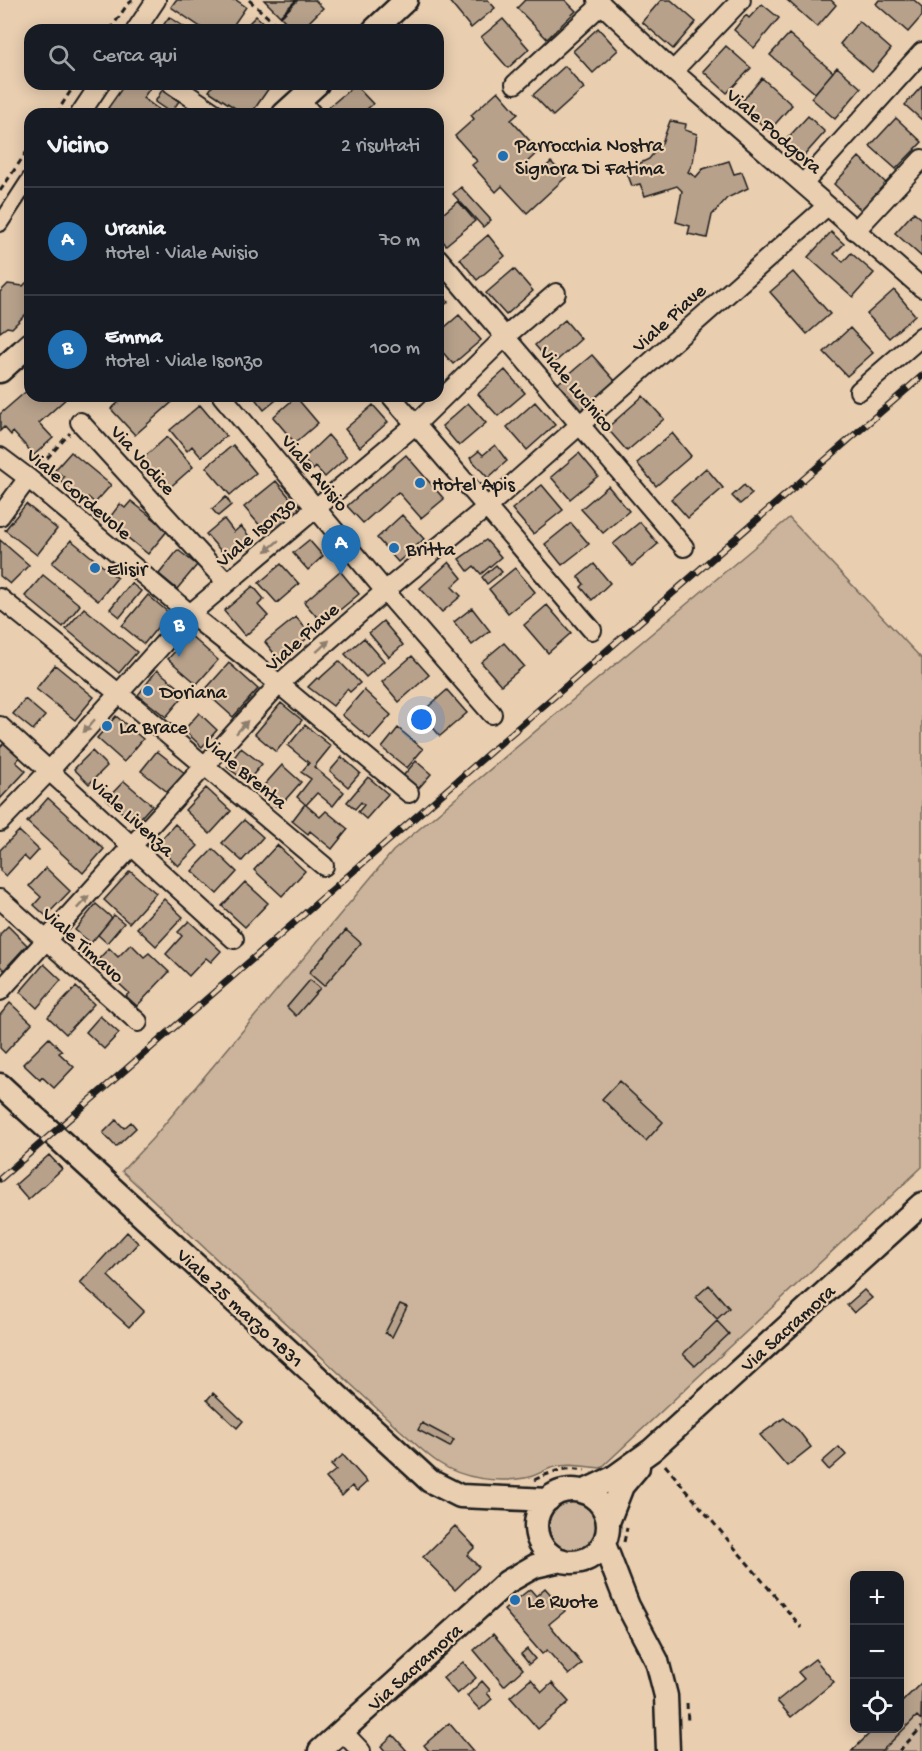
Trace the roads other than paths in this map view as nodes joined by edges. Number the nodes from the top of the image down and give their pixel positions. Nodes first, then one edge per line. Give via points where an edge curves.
1 (156, 0) edge
2 (406, 0) edge
3 (741, 0) edge
4 (599, 2) edge
5 (139, 24) edge
6 (381, 24) edge
7 (922, 51) edge
8 (674, 71) junction
9 (515, 84) dead end
10 (96, 90) edge
11 (181, 90) edge
12 (313, 90) edge
13 (84, 108) edge
14 (207, 108) edge
15 (300, 108) edge
16 (922, 159) edge
17 (803, 184) junction
18 (24, 187) edge
19 (826, 206) junction
20 (0, 224) edge
21 (855, 231) junction
22 (444, 265) edge
23 (922, 288) edge
24 (556, 293) dead end
25 (506, 336) junction
26 (922, 336) edge
27 (24, 349) edge
28 (0, 371) edge
29 (859, 391) dead end
30 (444, 397) edge
31 (227, 402) edge
32 (396, 402) edge
33 (438, 402) edge
34 (80, 422) road end
35 (416, 424) junction
36 (579, 426) junction
37 (0, 457) edge
38 (28, 478) junction
39 (488, 507) junction
40 (317, 508) junction
41 (0, 516) edge
42 (684, 547) dead end
43 (227, 583) junction
44 (385, 591) junction
45 (0, 598) edge
46 (190, 614) junction
47 (592, 630) dead end
48 (279, 684) junction
49 (118, 693) junction
50 (492, 714) dead end
51 (0, 726) edge
52 (206, 767) junction
53 (50, 770) junction
54 (409, 793) dead end
55 (0, 822) edge
56 (133, 847) junction
57 (324, 866) dead end
58 (0, 899) edge
59 (234, 939) dead end
60 (47, 941) junction
61 (0, 991) edge
62 (138, 1022) dead end
63 (0, 1084) edge
64 (922, 1204) edge
65 (652, 1450) junction
66 (587, 1482) junction
67 (498, 1499) junction
68 (548, 1500) junction
69 (537, 1530) junction
70 (606, 1533) junction
71 (561, 1560) junction
72 (586, 1560) junction
73 (507, 1582) junction
74 (628, 1606) junction
75 (342, 1731) junction
76 (320, 1751) edge
77 (361, 1751) edge
78 (668, 1751) edge

1 - 5 street
2 - 6 street
3 - 8 street
4 - 8 street, Viale Podgora
4 - 9 street, Viale Podgora
7 - 17 street
8 - 17 street, Viale Podgora
10 - 13 street
11 - 14 street
12 - 15 street
16 - 21 street
17 - 19 street, Viale Podgora
18 - 20 street
19 - 21 street, Viale Podgora
19 - 36 street, Viale Piave
21 - 23 street, Viale Podgora
22 - 25 street, Viale Lucinico
24 - 25 street, Viale Isonzo
25 - 30 street, Viale Isonzo
25 - 36 street, Viale Lucinico
26 - 29 street
27 - 28 street
31 - 40 street, Viale Avisio
32 - 35 street
33 - 35 street, Viale Isonzo
34 - 43 street, Via Vodice
35 - 39 street
35 - 40 street, Viale Isonzo
36 - 39 street, Viale Piave
36 - 42 street, Viale Lucinico
37 - 38 street, Viale Cordevole
38 - 41 street
38 - 46 street, Viale Cordevole
39 - 44 street, Viale Piave
39 - 47 street
40 -> 43 street, Viale Isonzo
40 - 44 street, Viale Avisio
43 - 46 street, Viale Isonzo
48 -> 44 street, Viale Piave
44 - 50 street, Viale Avisio
45 - 49 street, Viale Brenta
46 - 48 street, Viale Cordevole
46 - 49 street, Viale Isonzo
52 -> 48 street, Viale Piave
48 - 54 street, Viale Cordevole
49 - 52 street, Viale Brenta
49 -> 53 street, Viale Isonzo
51 - 53 street, Viale Livenza
52 - 56 street, Viale Piave
52 - 57 street, Viale Brenta
53 - 55 street, Viale Isonzo
53 - 56 street, Viale Livenza
56 - 59 street, Viale Livenza
60 -> 56 street, Viale Piave
58 - 60 street, Viale Timavo
60 - 61 street, Viale Piave
60 - 62 street, Viale Timavo
63 - 67 street, Viale 25 marzo 1831 via 430,1481 460,1496
64 - 65 street, Via Sacramora
65 - 66 street, Via Sacramora via 613,1478
65 - 70 street, Via Sacramora via 622,1486
66 - 68 street
66 - 70 street via 605,1511
67 - 68 street, Viale 25 marzo 1831
67 - 69 street, Viale 25 marzo 1831
68 - 69 street via 538,1514
69 - 71 street via 543,1547
69 - 73 street, Via Sacramora
70 - 72 street via 596,1553
70 - 74 street
71 - 72 street
71 - 73 street, Via Sacramora via 535,1566
72 - 74 street
73 - 75 street, Via Sacramora
74 - 78 street via 657,1661 666,1696
75 - 76 street, Via Sacramora
75 - 77 street

